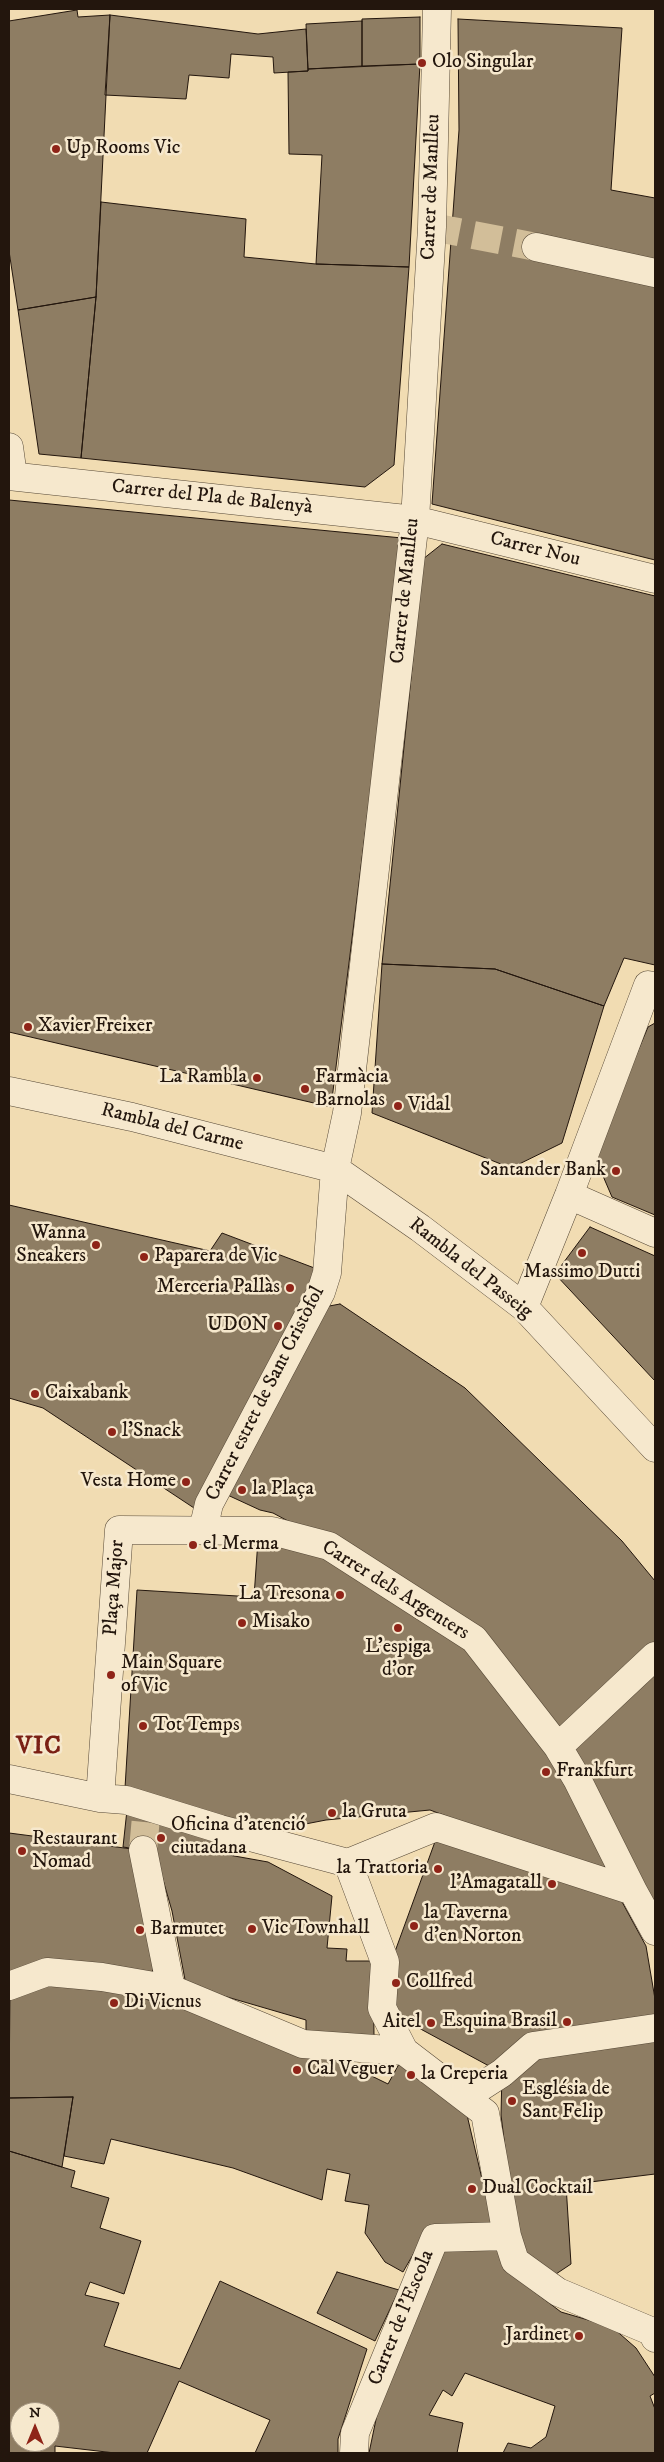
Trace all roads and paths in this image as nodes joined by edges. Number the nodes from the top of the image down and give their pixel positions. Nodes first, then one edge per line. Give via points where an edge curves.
1 (437, 9) edge
2 (536, 247) tunnel mouth
3 (655, 273) edge
4 (9, 447) edge
5 (11, 476) edge
6 (415, 520) junction
7 (655, 579) edge
8 (655, 986) edge
9 (9, 1091) edge
10 (335, 1169) junction
11 (569, 1195) junction
12 (655, 1234) edge
13 (524, 1307) junction
14 (655, 1448) edge
15 (193, 1530) junction
16 (655, 1656) edge
17 (558, 1746) junction
18 (9, 1779) edge
19 (100, 1798) junction
20 (143, 1850) tunnel mouth
21 (348, 1864) junction
22 (633, 1891) junction
23 (655, 1931) edge
24 (9, 1986) edge
25 (171, 1989) junction
26 (655, 2028) edge
27 (404, 2051) junction
28 (465, 2097) junction
29 (507, 2236) junction
30 (655, 2338) edge
31 (354, 2453) edge

1 - 6 street, Carrer de Manlleu via 432,227
2 - 3 street
4 - 5 street
5 - 6 street, Carrer del Pla de Balenyà
6 - 7 street, Carrer Nou
6 - 10 street, Carrer de Manlleu via 347,1113
8 - 11 street via 648,985
9 - 10 street, Rambla del Carme via 132,1117
10 - 13 street, Rambla del Passeig
10 - 15 street, Carrer estret de Sant Cristòfol via 327,1273 321,1292
11 - 12 street
11 - 13 street
13 - 14 street, Rambla del Passeig
15 - 17 street, Carrer dels Argenters via 272,1531 329,1546 474,1639
15 - 19 street, Plaça Major via 119,1530
16 - 17 street
17 - 22 street, Carrer dels Argenters
18 - 19 street
19 - 21 street via 126,1800
20 - 25 street
21 - 22 street via 436,1827
21 - 27 street via 385,1962 382,2008
22 - 23 street, Carrer dels Argenters
24 - 25 street via 47,1972 102,1977
25 - 27 street via 303,2044
26 - 28 street via 533,2046 502,2073
27 - 28 street
28 - 29 street via 485,2113
29 - 30 street via 515,2261 558,2292 653,2332
29 - 31 street, Carrer de l'Escola via 435,2238 355,2433

